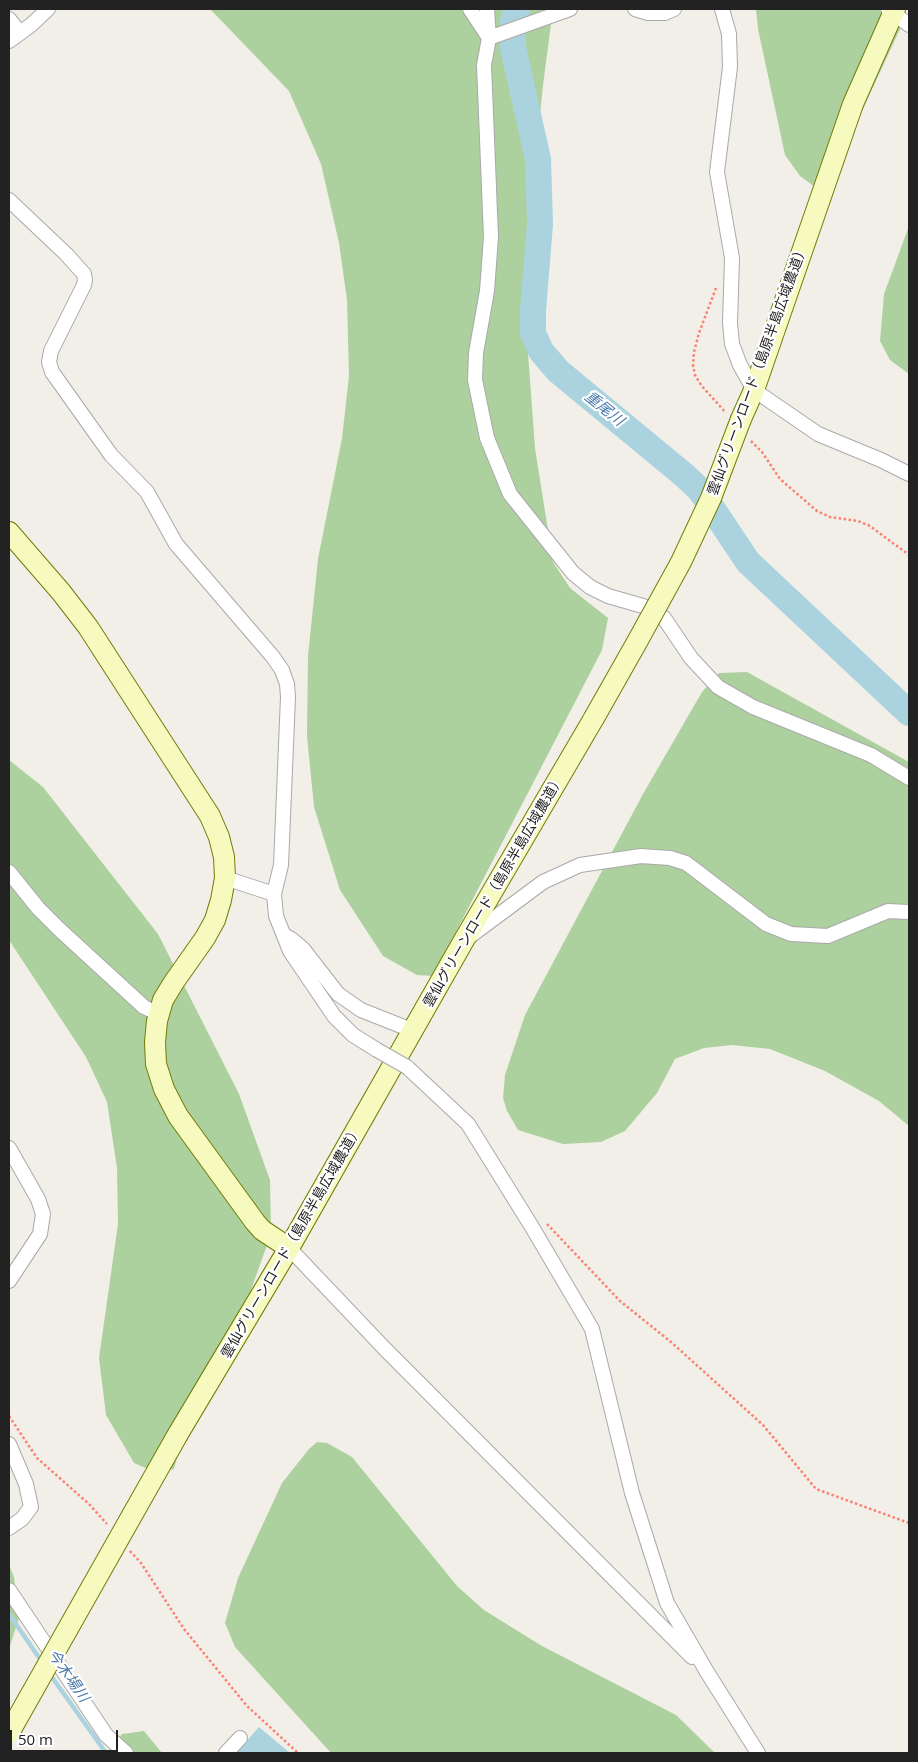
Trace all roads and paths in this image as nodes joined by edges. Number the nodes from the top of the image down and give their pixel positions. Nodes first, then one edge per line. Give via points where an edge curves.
1 (48, 9) edge
2 (470, 9) edge
3 (487, 9) edge
4 (570, 9) edge
5 (635, 9) edge
6 (674, 9) edge
7 (722, 9) edge
8 (896, 14) edge
9 (9, 19) edge
10 (14, 37) edge
11 (489, 38) junction
12 (9, 200) edge
13 (718, 283) dead end
14 (754, 390) junction
15 (736, 419) junction
16 (750, 439) dead end
17 (909, 474) edge
18 (9, 532) edge
19 (909, 556) edge
20 (909, 778) edge
21 (9, 872) edge
22 (225, 878) junction
23 (274, 894) junction
24 (909, 912) edge
25 (283, 935) junction
26 (464, 940) junction
27 (159, 1014) junction
28 (414, 1031) junction
29 (9, 1148) edge
30 (541, 1217) dead end
31 (289, 1248) junction
32 (9, 1281) edge
33 (9, 1416) edge
34 (9, 1444) edge
35 (909, 1523) edge
36 (108, 1526) dead end
37 (9, 1528) edge
38 (128, 1548) dead end
39 (9, 1590) edge
40 (707, 1672) junction
41 (9, 1733) edge
42 (240, 1738) dead end
43 (126, 1753) edge
44 (226, 1753) edge
45 (298, 1753) edge
46 (758, 1753) edge

1 - 10 street
2 - 11 street
3 - 11 street
4 - 11 street
5 - 6 street via 665,14
7 - 14 street via 729,34 730,66 717,172 732,258 732,344
8 - 14 street, 雲仙グリーンロード（島原半島広域農道） via 853,104
9 - 10 street
11 - 20 street via 484,65 491,237 475,380 487,438 510,494 573,574 608,596 643,606 664,618 691,658 718,686 753,707 871,755
12 - 23 street via 84,274 84,285 51,351 49,362 52,372 111,455 147,492 176,544 282,670 288,698 281,865
13 - 15 path via 699,333 693,365 701,385
14 - 15 street, 雲仙グリーンロード（島原半島広域農道）
14 - 17 street via 818,434
15 - 26 street, 雲仙グリーンロード（島原半島広域農道）, bridge via 711,498 681,562
16 - 19 path via 780,479 817,511 870,526
18 - 22 street via 88,627 210,816 224,857
21 - 27 street via 60,930 144,1007
22 - 23 street
22 - 27 street via 215,920 174,982
23 - 25 street via 276,916
24 - 26 street via 888,911 828,936 791,934 766,924 686,863 641,856 580,865 543,882
25 - 28 street via 303,949 338,994 361,1010
25 - 40 street, bridge via 290,951 334,1016 353,1035 407,1066 468,1124 592,1329 632,1493 667,1603
26 - 28 street, 雲仙グリーンロード（島原半島広域農道）
27 - 31 street via 156,1064 178,1116 255,1222
28 - 31 street, 雲仙グリーンロード（島原半島広域農道）
29 - 32 street via 38,1199 42,1214 40,1234
30 - 35 path via 620,1301 671,1342 763,1426 816,1489
31 - 40 street via 384,1349
31 - 41 street, 雲仙グリーンロード（島原半島広域農道）, bridge via 178,1434
33 - 36 path via 37,1458 89,1504
34 - 37 street via 26,1484 31,1507
38 - 45 path via 184,1629 247,1706
39 - 43 street via 106,1735
40 - 46 street
42 - 44 street

